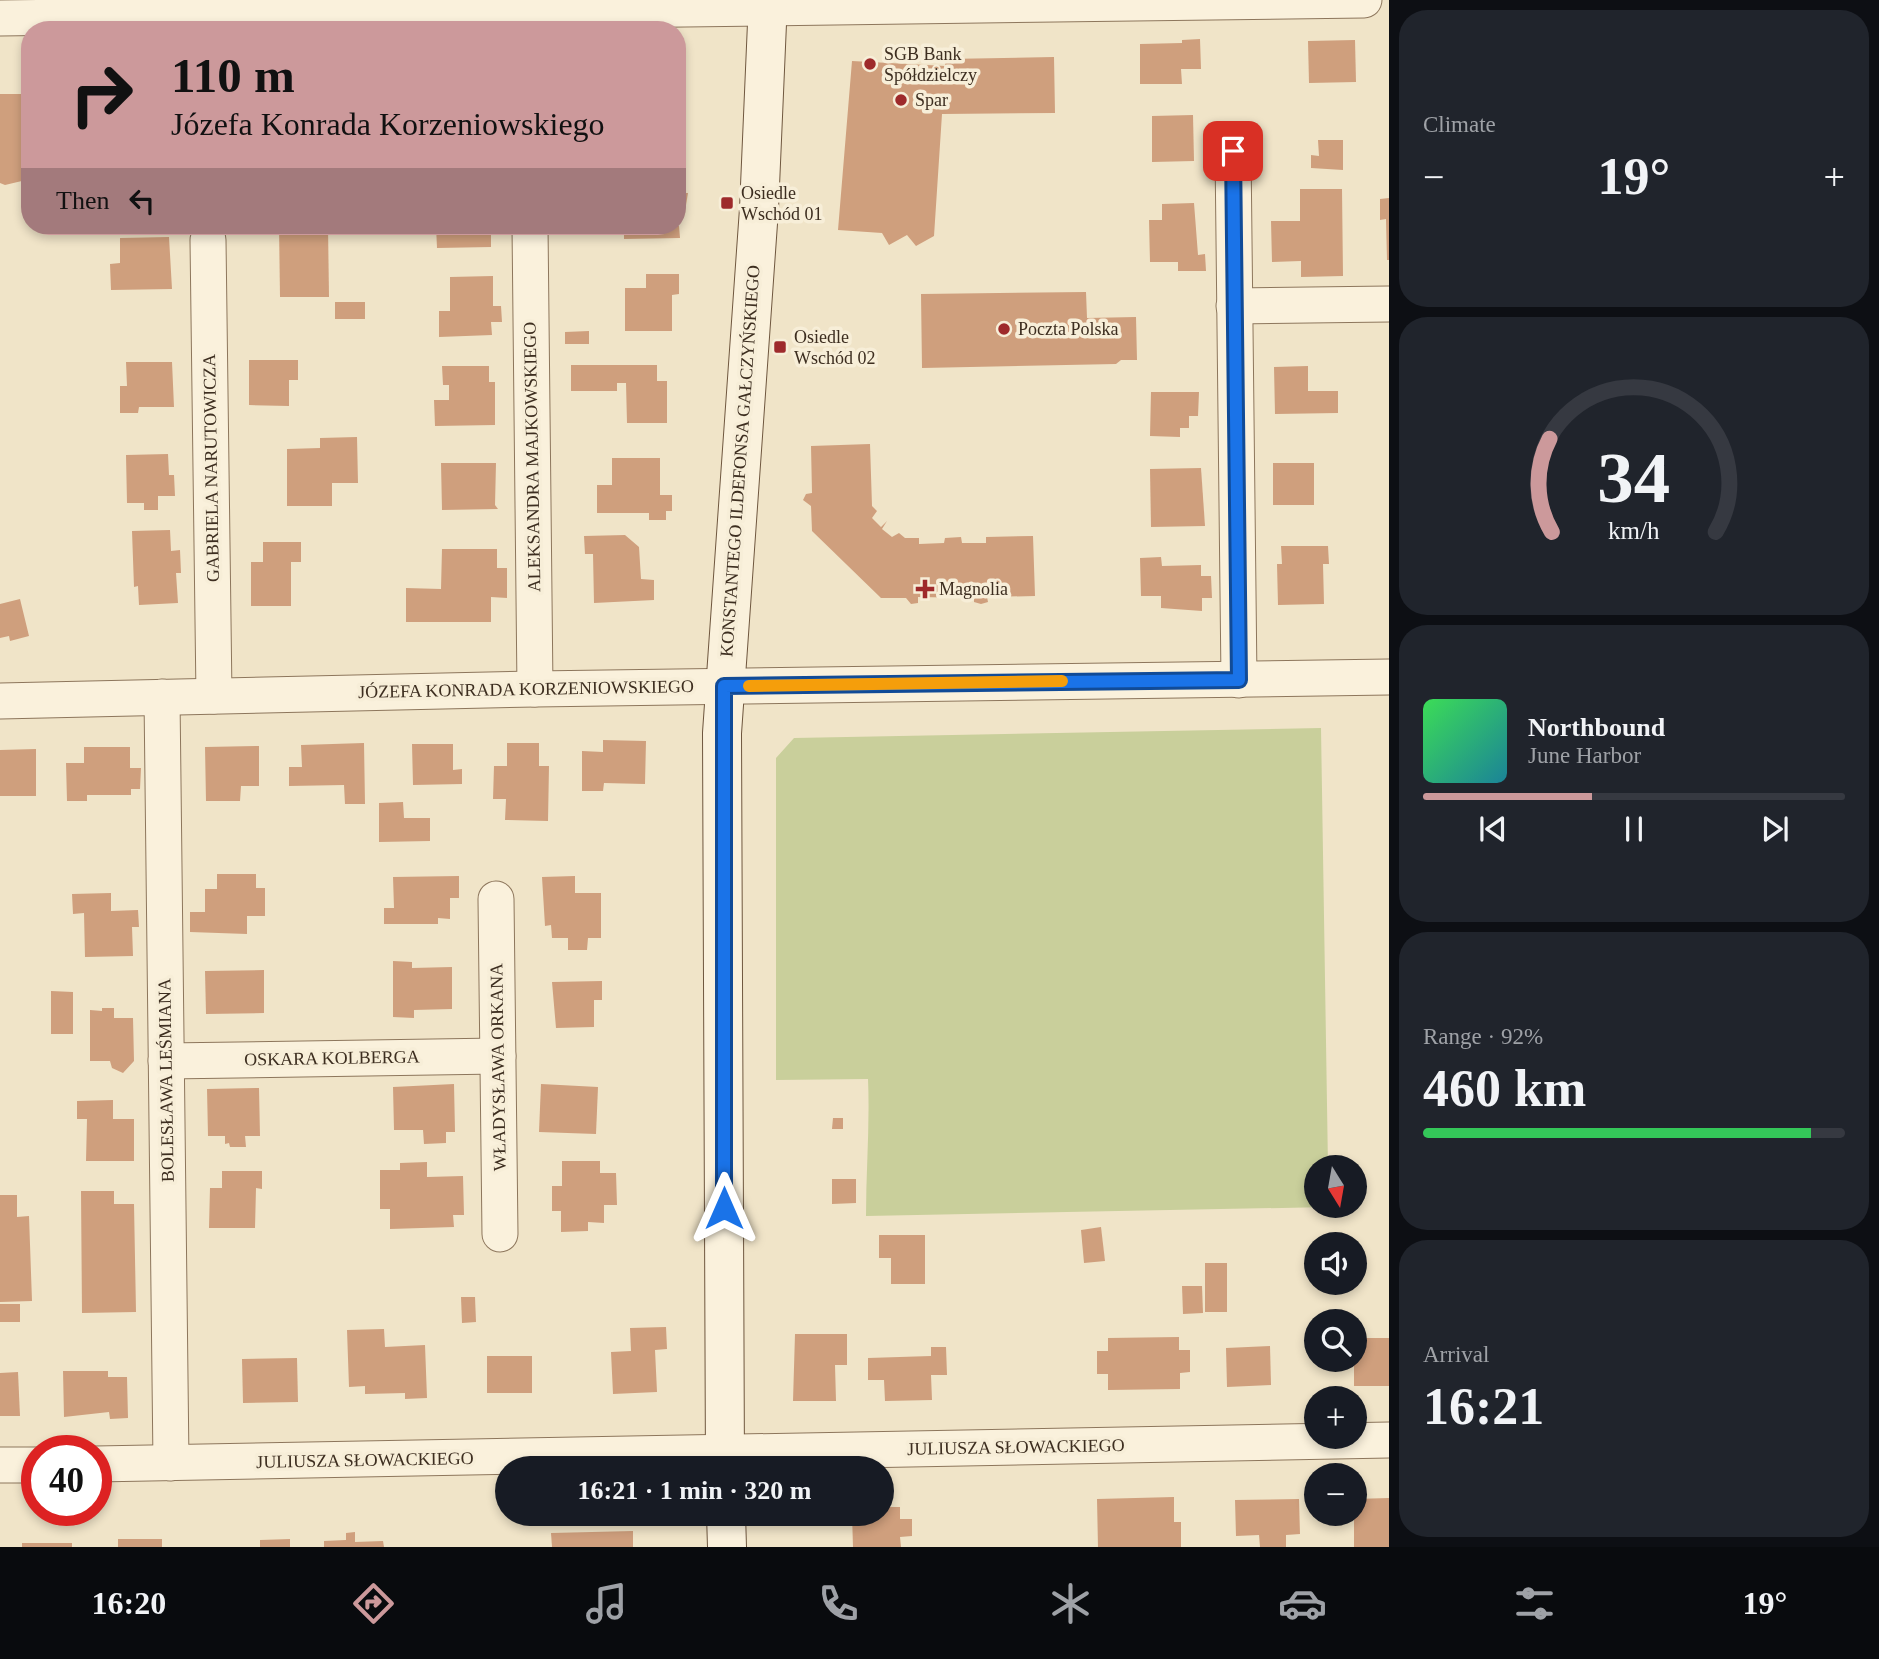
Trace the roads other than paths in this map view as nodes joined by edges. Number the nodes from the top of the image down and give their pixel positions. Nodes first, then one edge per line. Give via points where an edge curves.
1 (1364, 0) edge
2 (768, 4) edge
3 (0, 18) edge
4 (1233, 151) dead end
5 (530, 235) edge
6 (208, 240) dead end
7 (1389, 304) edge
8 (1234, 306) junction
9 (1389, 677) edge
10 (1239, 680) junction
11 (724, 686) junction
12 (535, 689) junction
13 (214, 695) junction
14 (162, 697) junction
15 (0, 701) edge
16 (496, 899) dead end
17 (498, 1056) junction
18 (166, 1061) junction
19 (500, 1234) dead end
20 (1389, 1440) edge
21 (725, 1456) edge
22 (858, 1456) edge
23 (495, 1461) edge
24 (171, 1463) junction
25 (112, 1464) edge
26 (0, 1465) edge
27 (21, 1465) edge
28 (726, 1526) edge
29 (727, 1547) edge

1 - 2 street
2 - 3 street
2 - 11 street, KONSTANTEGO ILDEFONSA GAŁCZYŃSKIEGO via 759,209
4 - 8 street
5 - 12 street, ALEKSANDRA MAJKOWSKIEGO
6 - 13 street, GABRIELA NARUTOWICZA
7 - 8 street
8 - 10 street
9 - 10 street, JÓZEFA KONRADA KORZENIOWSKIEGO
10 - 11 street, JÓZEFA KONRADA KORZENIOWSKIEGO
11 - 12 street, JÓZEFA KONRADA KORZENIOWSKIEGO
11 - 21 street, KONSTANTEGO ILDEFONSA GAŁCZYŃSKIEGO
12 - 13 street, JÓZEFA KONRADA KORZENIOWSKIEGO
13 - 14 street, JÓZEFA KONRADA KORZENIOWSKIEGO
14 - 15 street, JÓZEFA KONRADA KORZENIOWSKIEGO
14 - 18 street, BOLESŁAWA LEŚMIANA
16 - 17 street, WŁADYSŁAWA ORKANA
17 - 18 street, OSKARA KOLBERGA
17 - 19 street, WŁADYSŁAWA ORKANA
18 - 24 street, BOLESŁAWA LEŚMIANA
20 - 22 street, JULIUSZA SŁOWACKIEGO
23 - 24 street, JULIUSZA SŁOWACKIEGO
24 - 25 street, JULIUSZA SŁOWACKIEGO
26 - 27 street
28 - 29 street

